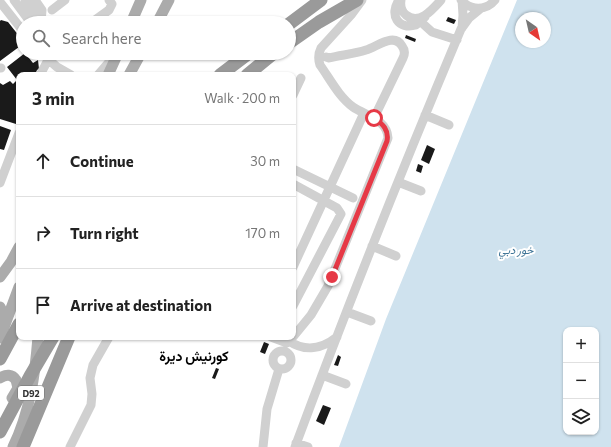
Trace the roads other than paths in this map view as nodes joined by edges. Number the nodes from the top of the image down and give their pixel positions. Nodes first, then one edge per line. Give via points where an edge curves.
1 (14, 0) edge
2 (25, 0) edge
3 (35, 0) edge
4 (65, 0) edge
5 (110, 0) edge
6 (141, 0) edge
7 (321, 0) edge
8 (357, 0) edge
9 (362, 0) edge
10 (400, 0) edge
11 (441, 0) edge
12 (461, 0) edge
13 (495, 0) edge
14 (166, 3) edge
15 (2, 8) edge
16 (480, 9) junction
17 (52, 10) dead end
18 (427, 14) junction
19 (26, 16) edge
20 (37, 16) edge
21 (42, 16) edge
22 (100, 16) edge
23 (134, 16) edge
24 (160, 16) edge
25 (296, 19) edge
26 (421, 22) junction
27 (16, 23) edge
28 (461, 29) junction
29 (296, 38) edge
30 (457, 40) junction
31 (326, 57) dead end
32 (46, 60) edge
33 (46, 60) edge
34 (52, 60) edge
35 (111, 60) edge
36 (114, 60) edge
37 (137, 60) edge
38 (240, 60) edge
39 (265, 60) edge
40 (41, 72) edge
41 (44, 72) edge
42 (67, 72) edge
43 (101, 72) edge
44 (109, 72) edge
45 (131, 72) edge
46 (224, 72) edge
47 (251, 72) edge
48 (301, 78) dead end
49 (296, 89) edge
50 (364, 113) junction
51 (425, 115) junction
52 (374, 118) junction
53 (449, 124) dead end
54 (16, 141) edge
55 (296, 170) edge
56 (398, 182) junction
57 (0, 183) edge
58 (296, 186) edge
59 (330, 187) junction
60 (421, 191) dead end
61 (353, 198) dead end
62 (324, 200) junction
63 (372, 246) junction
64 (16, 253) edge
65 (396, 256) dead end
66 (296, 261) edge
67 (0, 277) edge
68 (16, 295) edge
69 (296, 300) edge
70 (0, 307) edge
71 (347, 312) junction
72 (372, 321) dead end
73 (16, 330) edge
74 (0, 331) edge
75 (296, 332) edge
76 (336, 337) junction
77 (0, 338) edge
78 (38, 340) edge
79 (51, 340) edge
80 (68, 340) edge
81 (107, 340) edge
82 (289, 340) edge
83 (291, 340) edge
84 (282, 351) junction
85 (0, 359) edge
86 (279, 369) junction
87 (322, 375) junction
88 (0, 378) edge
89 (346, 384) dead end
90 (0, 420) edge
91 (0, 432) edge
92 (296, 445) edge
93 (13, 447) edge
94 (23, 447) edge
95 (70, 447) edge
96 (263, 447) edge
97 (308, 447) edge

1 - 19 street
2 - 20 street
3 - 21 street via 42,10
4 - 17 street
5 - 22 street via 111,8
6 - 23 main road
7 - 25 highway
8 - 29 highway
9 - 50 street via 321,48 318,57 320,65 342,96 350,105
10 - 18 street via 404,14 409,17 415,19
10 - 26 street via 394,10 397,20 411,27
11 - 18 street
12 - 16 street via 470,7
12 - 28 street
13 - 16 street
14 - 24 main road
15 - 27 street
16 - 28 street
18 - 26 street
26 - 30 street via 427,30
28 - 30 street
30 - 51 street
31 - 52 street via 364,51 390,40 396,40 401,44 404,49 403,58
32 - 40 street
33 - 41 street
34 - 42 street
35 - 43 street
36 - 44 main road
37 - 45 main road
38 - 46 highway
39 - 47 highway
48 - 49 street
50 - 52 street
50 - 59 street
51 - 53 street
51 - 56 street
52 - 75 street via 386,129 386,144 328,286 311,315
54 - 57 street
55 - 59 street
56 - 60 street
56 - 63 street
58 - 62 street
59 - 61 street
59 - 62 street
62 - 66 street
62 - 69 street via 339,209 340,216
63 - 65 street
63 - 71 street
64 - 67 main road
68 - 77 main road
70 - 74 main road via 3,313
71 - 72 street
71 - 76 street
73 - 85 highway
76 - 83 street via 326,345 314,348 298,346
76 - 87 street
78 - 93 main road, D92 via 32,390
79 - 91 highway
80 - 94 highway
81 - 95 street via 93,365 90,378 91,405
82 - 84 street
84 - 86 street via 277,353 273,360
84 - 86 street via 289,354 291,362 286,368
86 - 96 street via 267,409
87 - 89 street
87 - 92 street
88 - 90 main road via 12,376 18,385
92 - 97 street

